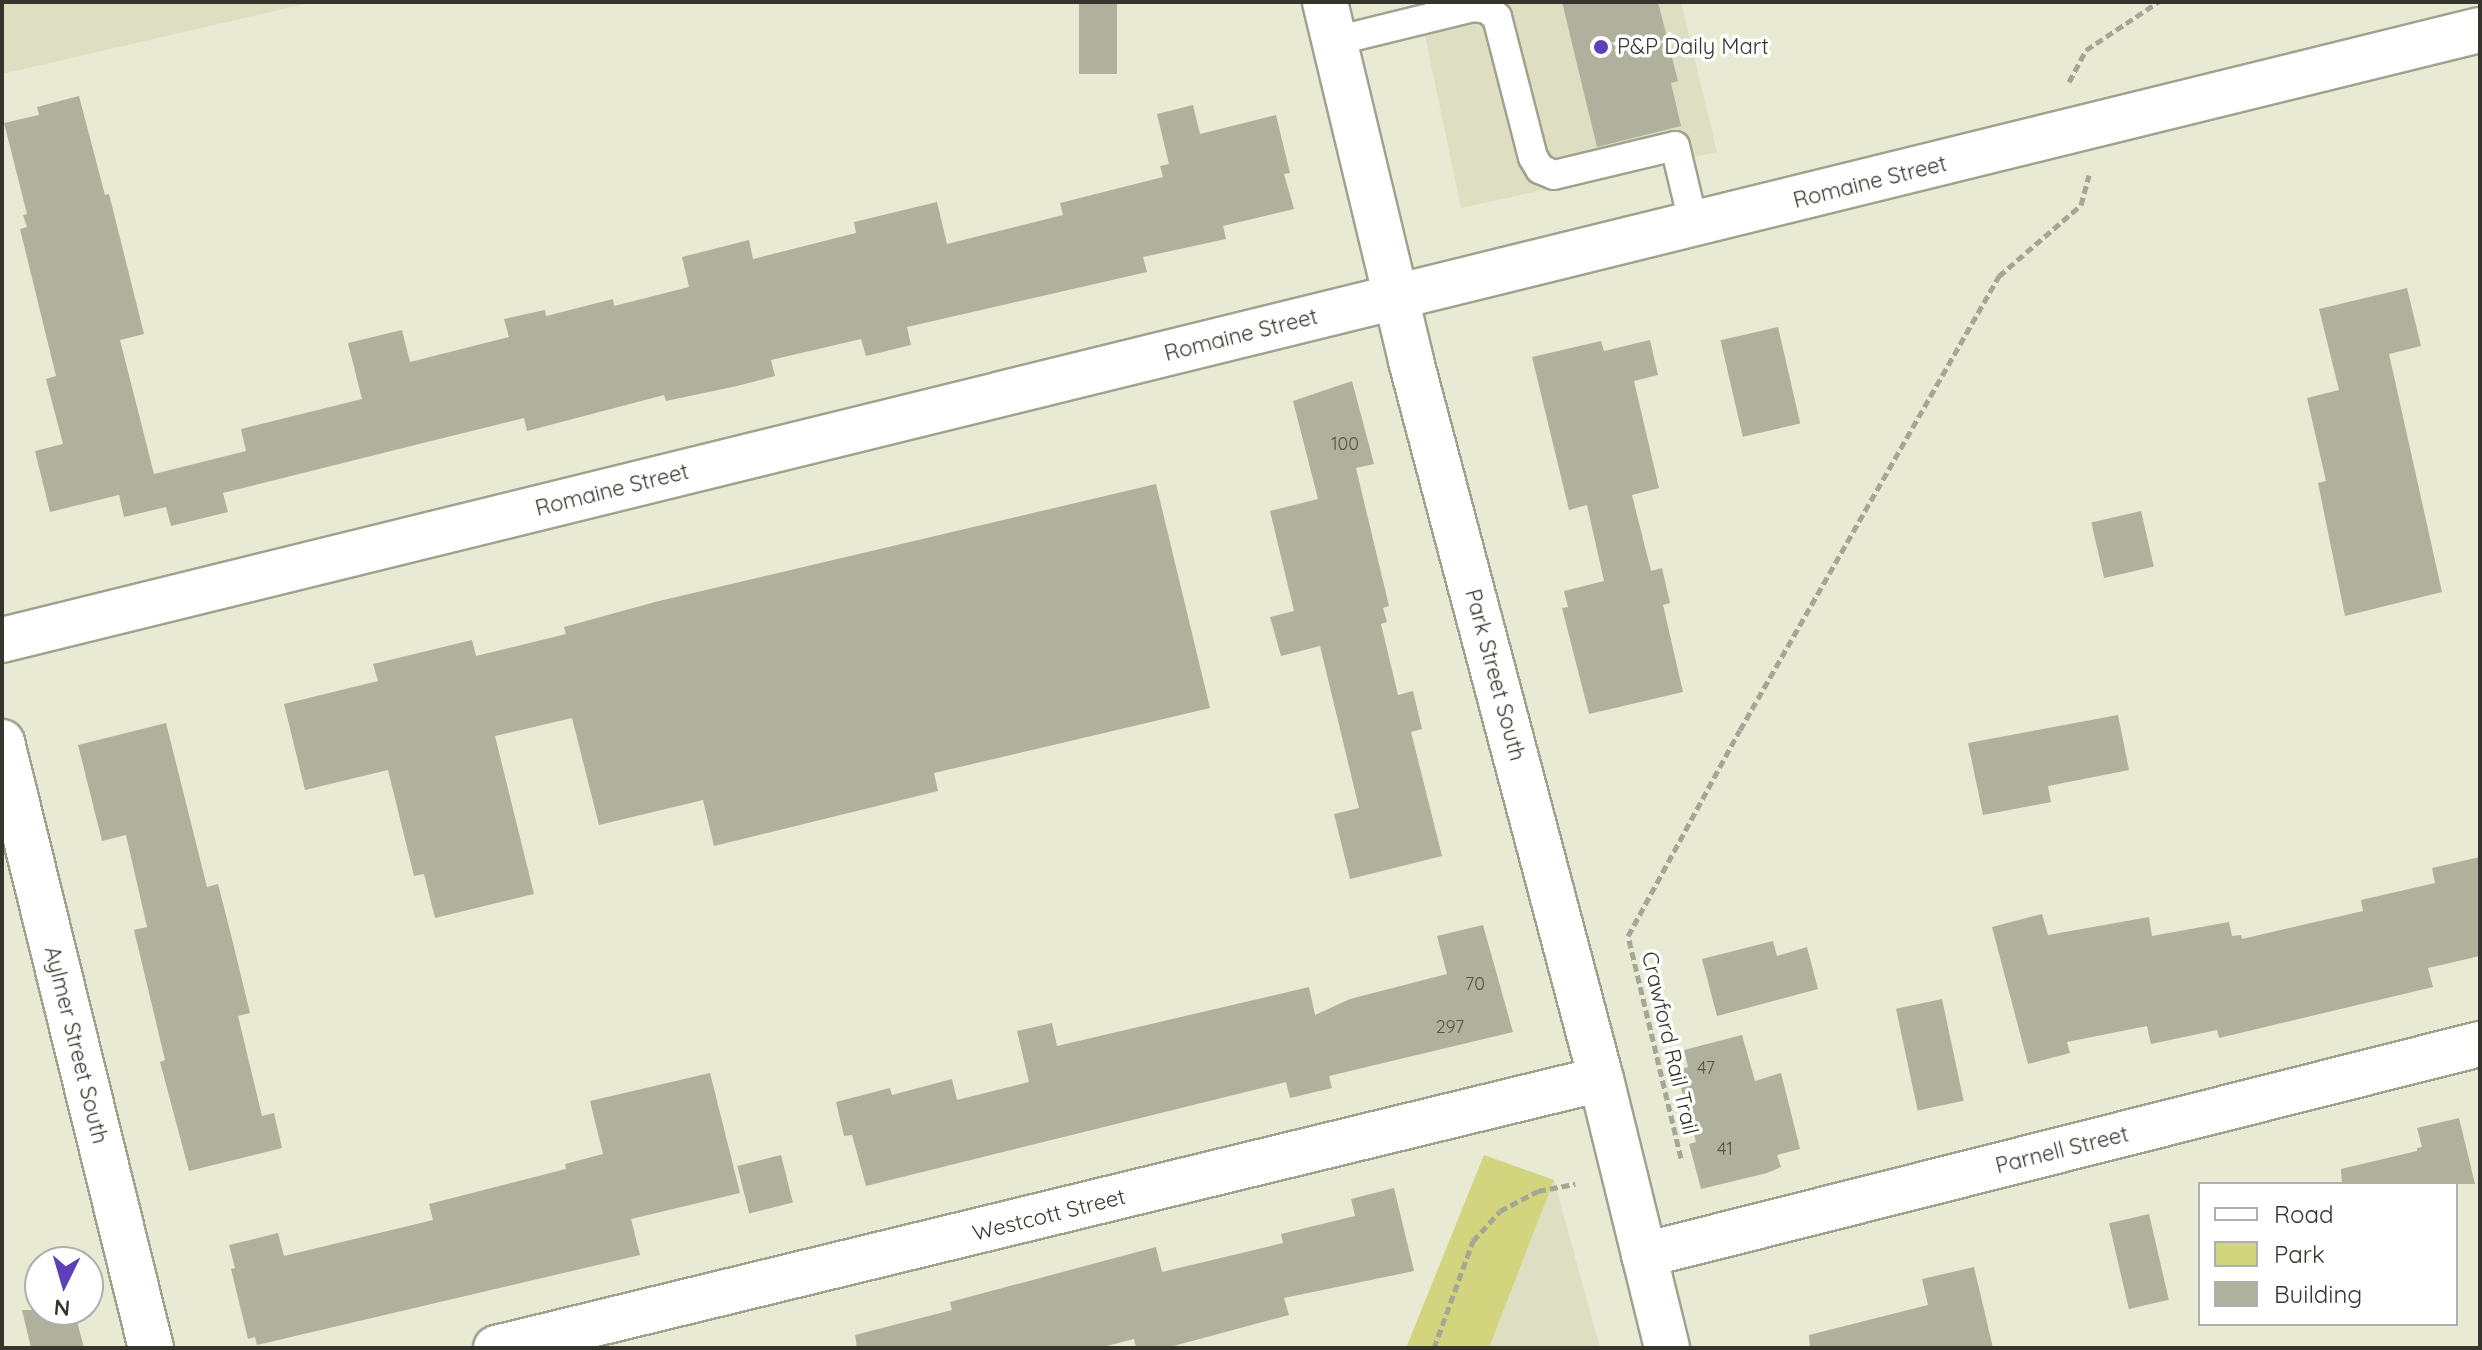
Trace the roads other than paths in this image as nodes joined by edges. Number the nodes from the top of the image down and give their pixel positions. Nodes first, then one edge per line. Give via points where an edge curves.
1 (1330, 22) edge
2 (2480, 30) edge
3 (1694, 226) junction
4 (1396, 299) junction
5 (2, 640) edge
6 (2, 742) edge
7 (2480, 1044) edge
8 (1601, 1079) junction
9 (1644, 1255) junction
10 (151, 1348) edge
11 (496, 1348) edge
12 (1667, 1348) edge

1 - 3 lane via 1487,9 1497,17 1540,169 1554,175 1675,146
1 - 4 street, Park Street South
2 - 3 street, Romaine Street
3 - 4 street, Romaine Street
4 - 5 street, Romaine Street
4 - 8 street, Park Street South
6 - 10 street, Aylmer Street South
7 - 9 street, Parnell Street
8 - 9 street, Park Street South
8 - 11 street, Westcott Street
9 - 12 street, Park Street South

